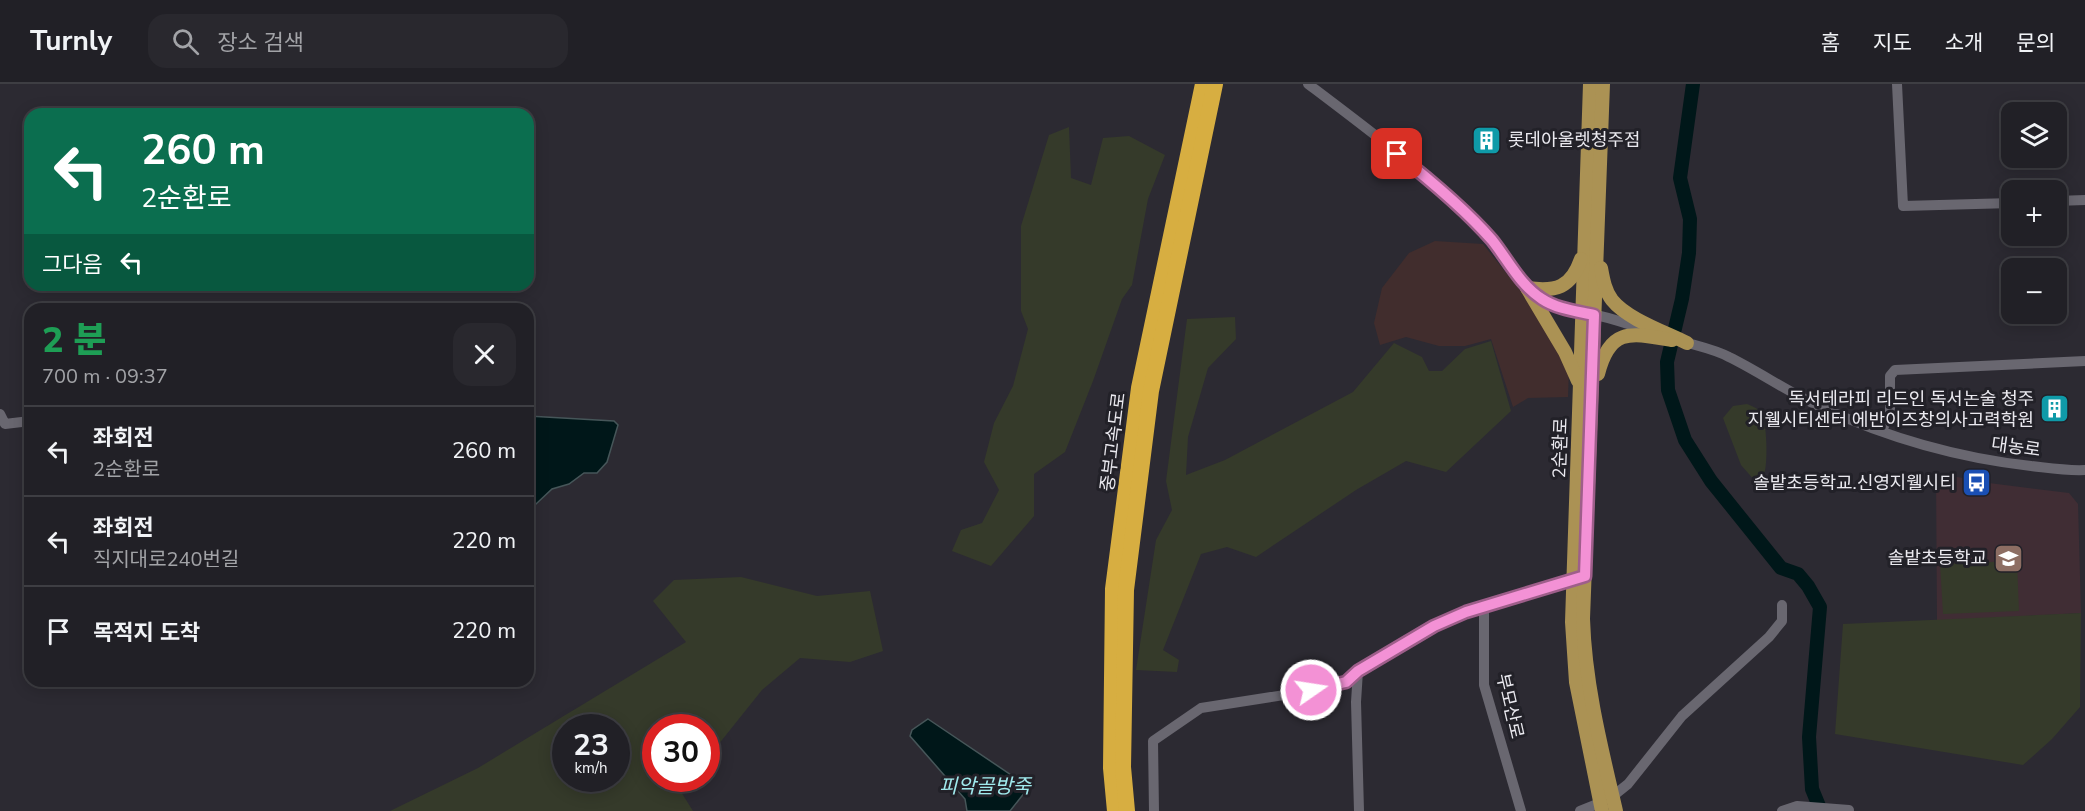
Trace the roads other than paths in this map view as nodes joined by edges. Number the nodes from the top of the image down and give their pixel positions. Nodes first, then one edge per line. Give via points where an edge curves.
1 (1203, 84) edge
2 (1215, 84) edge
3 (1308, 84) edge
4 (1590, 84) edge
5 (1603, 84) edge
6 (1897, 84) edge
7 (2085, 200) edge
8 (2067, 201) edge
9 (2001, 202) edge
10 (1599, 217) junction
11 (1584, 250) junction
12 (1527, 288) junction
13 (1543, 304) junction
14 (1588, 313) junction
15 (1639, 327) junction
16 (1687, 343) joint
17 (2085, 361) edge
18 (1580, 385) junction
19 (1591, 399) junction
20 (0, 414) edge
21 (24, 422) edge
22 (1882, 430) junction
23 (2085, 470) edge
24 (1579, 578) junction
25 (1782, 605) dead end
26 (1484, 606) junction
27 (1358, 671) junction
28 (1605, 803) edge
29 (1837, 810) edge
30 (1849, 810) edge
31 (1115, 811) edge
32 (1127, 811) edge
33 (1154, 811) edge
34 (1359, 811) edge
35 (1521, 811) edge
36 (1580, 811) edge
37 (1616, 811) edge
38 (1782, 811) edge

1 - 31 highway, 중부고속도로 via 1139,388 1113,589 1111,768
2 - 32 highway, 중부고속도로 via 1151,391 1126,590 1123,767
3 - 12 street via 1432,182 1474,221
4 - 11 main road, 2순환로
5 - 10 main road, 2순환로
6 - 9 street via 1903,206
7 - 8 street
10 - 14 main road, 2순환로
10 - 15 main road via 1601,269 1607,291
11 - 12 main road via 1571,280 1552,289
11 - 14 main road, 2순환로
12 - 13 main road
13 - 14 street
13 - 18 main road
14 - 15 street
14 - 18 main road, 2순환로
14 - 19 main road, 2순환로
15 - 16 main road
15 - 19 main road via 1606,348
16 - 22 street, 대농로 via 1712,349 1820,407
17 - 22 street via 1895,370 1890,376 1890,414
18 - 24 main road, 2순환로
19 - 24 main road, 2순환로
20 - 21 street via 5,424
22 - 23 street, 대농로 via 1999,462
24 - 26 street
24 - 28 main road, 2순환로 via 1572,622 1576,682
25 - 28 street via 1782,621 1769,637 1682,716 1628,784
26 - 27 street via 1434,626
26 - 35 street, 부모산로 via 1484,685
27 - 33 street via 1346,682 1316,690 1201,708 1153,741
27 - 34 street
28 - 36 street
28 - 37 main road, 2순환로
29 - 30 street
29 - 38 street via 1797,806

